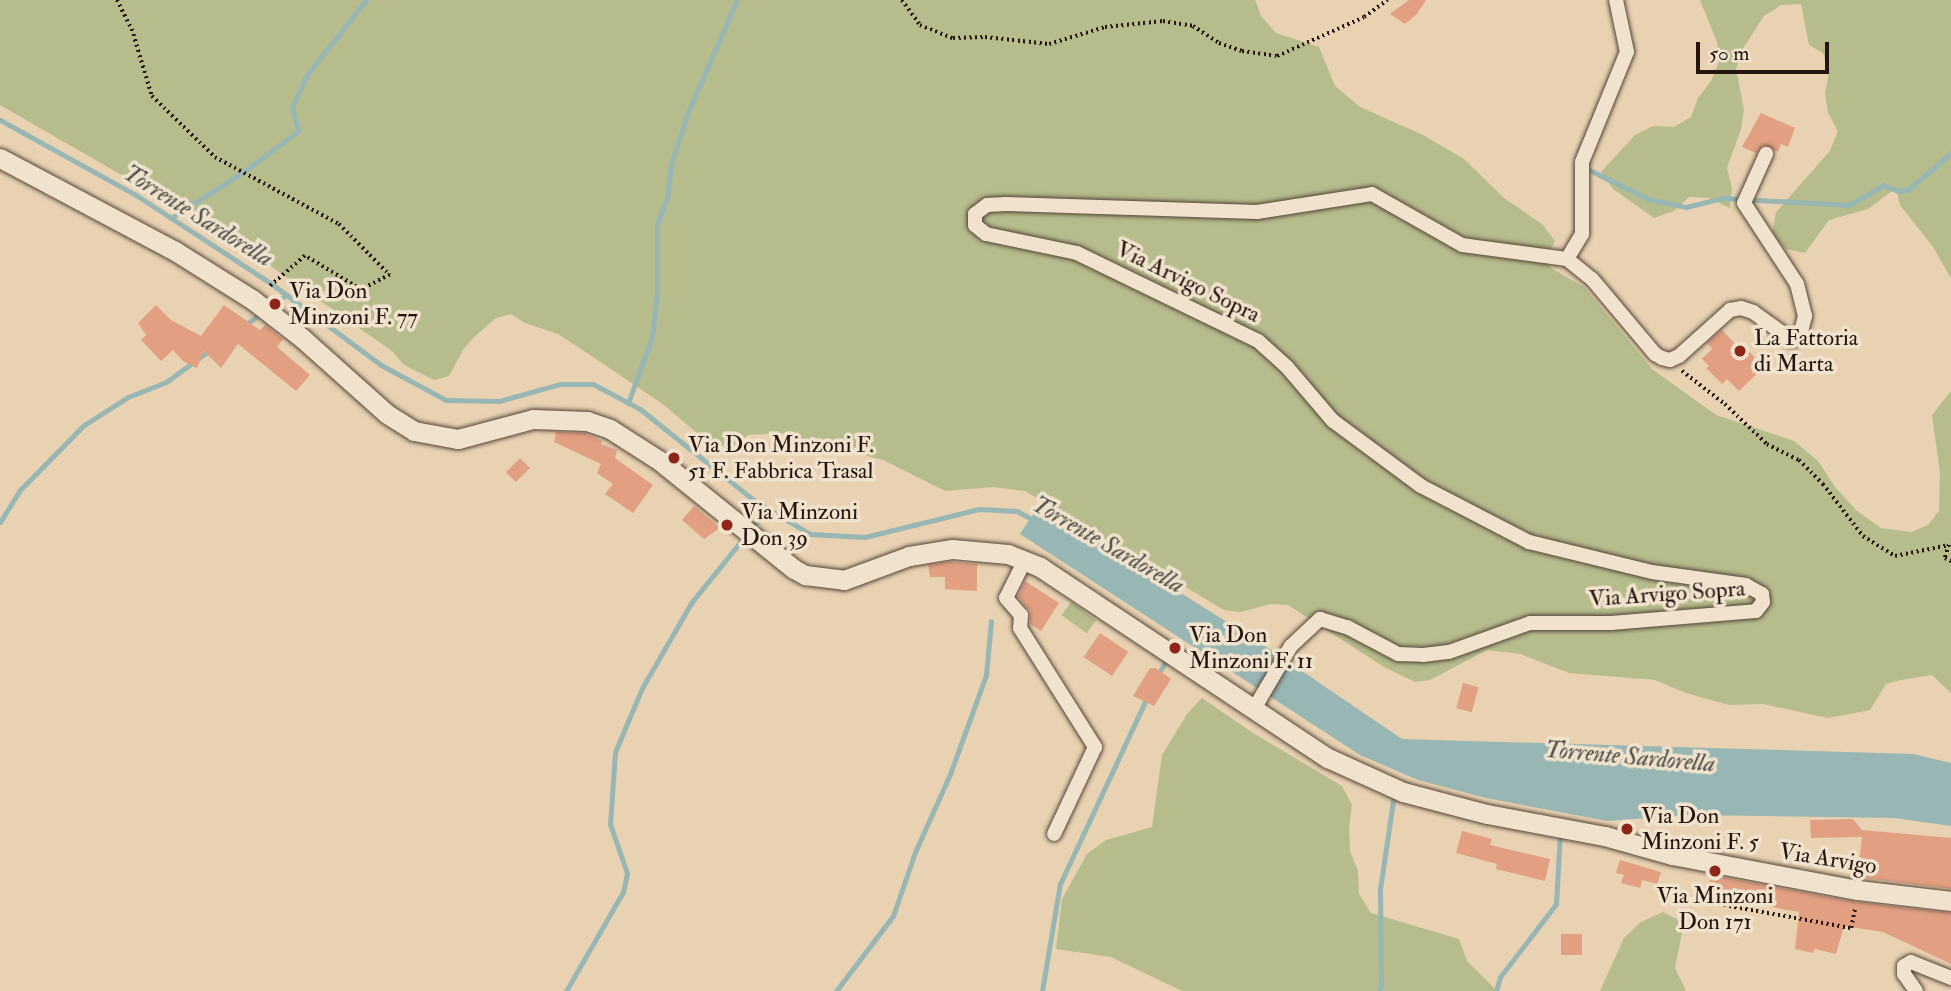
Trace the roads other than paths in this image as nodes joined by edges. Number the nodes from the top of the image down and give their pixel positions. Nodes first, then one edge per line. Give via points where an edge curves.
1 (1616, 0) edge
2 (1766, 154) dead end
3 (0, 158) edge
4 (1567, 259) junction
5 (1025, 560) junction
6 (1256, 705) junction
7 (1055, 834) dead end
8 (1951, 901) edge
9 (1951, 978) edge
10 (1916, 991) edge

1 - 4 street via 1627,52 1582,162 1582,234
2 - 4 street via 1744,203 1797,284 1805,316 1800,336 1792,340 1753,312 1730,310 1670,360 1656,354 1592,279
3 - 5 main road, Via Arvigo via 175,251 253,300 399,424 429,436 457,439 533,419 587,421 610,429 660,461 805,575 844,580 909,556 952,549 983,550
4 - 6 street, Via Arvigo Sopra via 1462,245 1371,194 1257,212 1006,204 986,205 975,214 975,225 986,234 1077,253 1258,341 1333,421 1421,486 1529,542 1652,572 1746,585 1762,594 1763,602 1756,611 1729,616 1530,623 1449,652 1423,655 1398,654 1347,627 1320,620 1291,646
5 - 6 main road, Via Arvigo
5 - 7 street via 1006,598 1021,615 1020,628 1095,747
6 - 8 main road, Via Arvigo via 1328,758 1392,788 1672,855 1858,890
9 - 10 street via 1911,962 1904,966 1903,974

